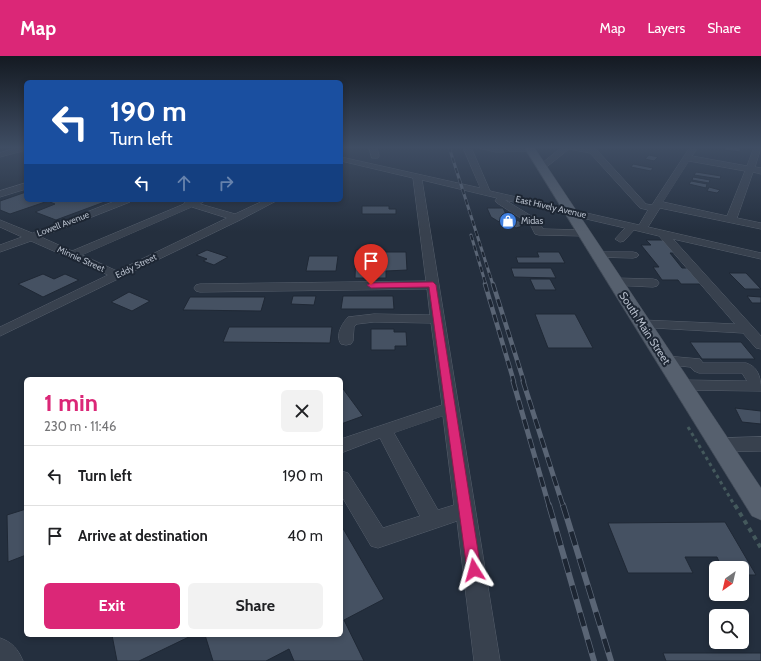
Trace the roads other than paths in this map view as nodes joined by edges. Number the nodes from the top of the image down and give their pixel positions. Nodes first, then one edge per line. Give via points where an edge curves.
1 (410, 175) edge
2 (411, 175) edge
3 (479, 175) edge
4 (546, 175) edge
5 (615, 175) edge
6 (676, 175) edge
7 (748, 175) edge
8 (24, 187) edge
9 (486, 192) junction
10 (0, 194) edge
11 (503, 196) junction
12 (122, 202) edge
13 (196, 202) edge
14 (269, 202) edge
15 (510, 206) junction
16 (655, 206) junction
17 (570, 212) junction
18 (236, 218) junction
19 (731, 219) junction
20 (0, 223) edge
21 (761, 226) edge
22 (636, 227) junction
23 (562, 233) junction
24 (584, 233) junction
25 (663, 234) junction
26 (31, 237) junction
27 (620, 239) dead end
28 (0, 249) edge
29 (72, 255) junction
30 (598, 255) junction
31 (633, 255) dead end
32 (761, 256) edge
33 (117, 275) junction
34 (615, 282) junction
35 (653, 283) dead end
36 (433, 285) junction
37 (200, 288) dead end
38 (438, 319) junction
39 (642, 324) junction
40 (746, 329) junction
41 (0, 332) edge
42 (346, 341) dead end
43 (761, 345) edge
44 (666, 361) junction
45 (681, 385) junction
46 (760, 386) edge
47 (450, 408) junction
48 (384, 430) junction
49 (761, 444) edge
50 (343, 445) edge
51 (720, 445) junction
52 (343, 481) edge
53 (761, 509) edge
54 (465, 510) junction
55 (433, 520) junction
56 (0, 650) edge
57 (10, 661) edge
58 (487, 661) edge

1 - 36 street
2 - 9 street, East Hively Avenue
3 - 9 street
4 - 17 main road, South Main Street
5 - 16 street via 643,206
6 - 16 street
7 - 19 street
8 - 10 street
9 - 11 street, East Hively Avenue
11 - 15 street via 500,201
11 - 17 street, East Hively Avenue
12 - 26 street, Lowell Avenue
13 - 18 street
13 - 29 street
14 - 18 street, Eddy Street
15 - 23 street via 534,222 540,232
15 - 23 street via 533,210 555,219
16 - 19 street
16 - 22 street
17 - 22 street, East Hively Avenue
17 - 24 main road, South Main Street
18 - 33 street, Eddy Street
19 - 21 street
20 - 26 street, Minnie Street
22 - 25 street, East Hively Avenue
22 - 27 street
23 - 24 street
24 - 30 main road, South Main Street
25 - 32 street, East Hively Avenue
25 - 40 street
26 - 28 street, Lowell Avenue
26 - 29 street, Minnie Street
29 - 33 street, Minnie Street
30 - 31 street
30 - 34 main road, South Main Street
33 - 41 street, Eddy Street
34 - 35 street
34 - 39 main road, South Main Street
36 - 37 street
36 - 38 street
38 - 42 street via 353,320 347,326
38 - 47 street
39 - 40 street
39 - 44 main road, South Main Street
40 - 43 street
44 - 45 main road, South Main Street
44 - 46 street via 695,362 699,368 746,368
45 - 46 street
45 - 51 main road, South Main Street
47 - 48 street
47 - 54 street
48 - 50 street
48 - 55 street
49 - 51 street
51 - 53 main road, South Main Street
52 - 55 street via 378,539
54 - 55 street
54 - 58 street
56 - 57 street

